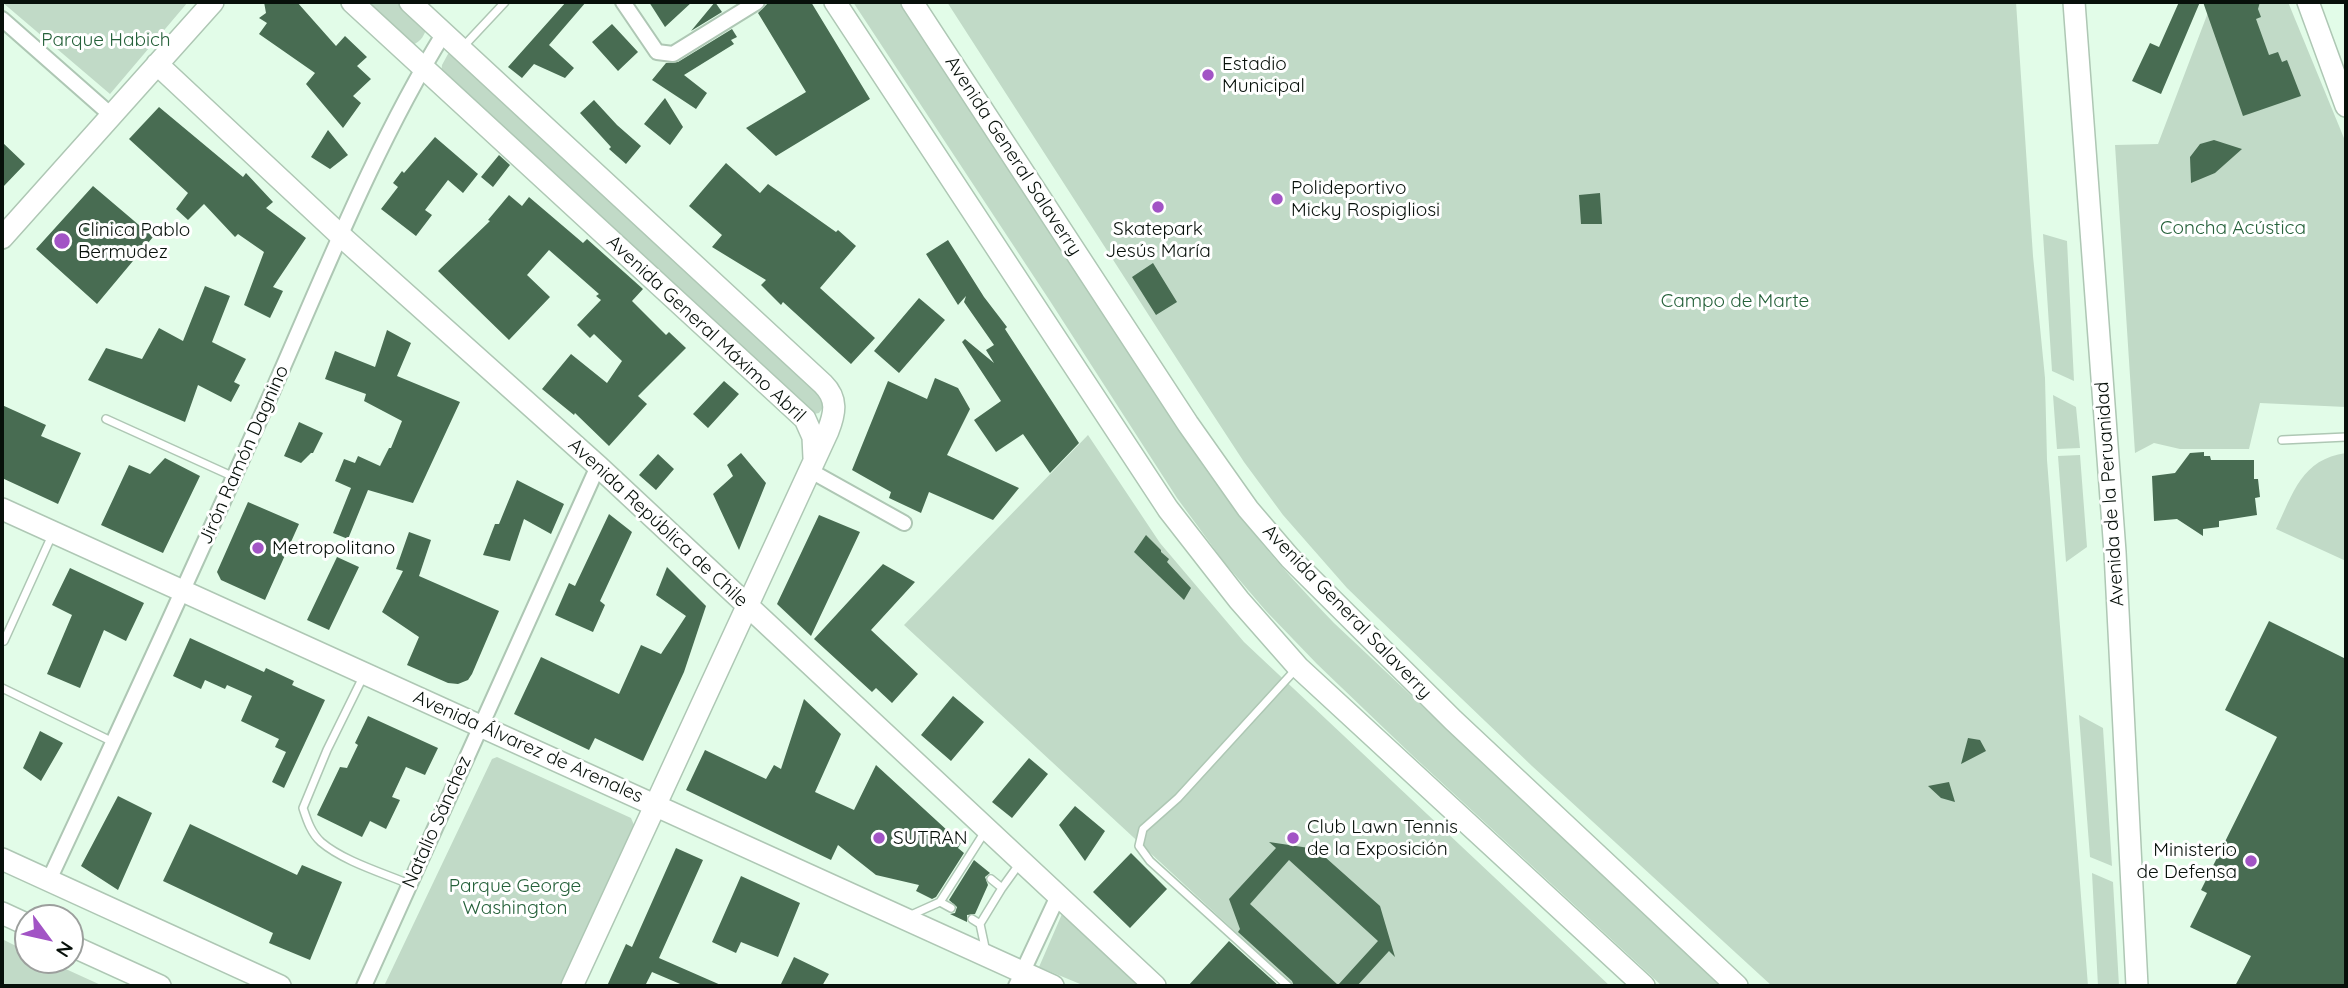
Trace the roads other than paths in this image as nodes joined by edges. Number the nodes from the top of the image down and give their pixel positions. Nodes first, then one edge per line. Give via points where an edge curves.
1 (213, 2) edge
2 (352, 2) edge
3 (410, 2) edge
4 (505, 2) edge
5 (623, 2) edge
6 (757, 2) edge
7 (835, 2) edge
8 (912, 2) edge
9 (2074, 2) edge
10 (2308, 2) edge
11 (2, 19) edge
12 (444, 33) junction
13 (461, 49) junction
14 (157, 64) junction
15 (423, 67) junction
16 (2346, 106) edge
17 (111, 115) junction
18 (341, 236) junction
19 (2, 238) edge
20 (828, 389) junction
21 (106, 419) dead end
22 (805, 419) junction
23 (2346, 437) edge
24 (2282, 440) dead end
25 (812, 464) junction
26 (598, 466) junction
27 (234, 477) junction
28 (2, 509) edge
29 (904, 523) dead end
30 (53, 533) junction
31 (182, 591) junction
32 (747, 604) junction
33 (4, 641) dead end
34 (1298, 667) junction
35 (365, 673) junction
36 (2, 688) edge
37 (480, 725) junction
38 (113, 742) junction
39 (655, 805) junction
40 (986, 829) junction
41 (2, 859) edge
42 (1021, 862) junction
43 (991, 879) dead end
44 (49, 880) junction
45 (409, 884) junction
46 (1002, 888) junction
47 (1058, 896) junction
48 (940, 902) junction
49 (951, 908) dead end
50 (904, 918) junction
51 (972, 919) dead end
52 (980, 924) junction
53 (84, 951) edge
54 (987, 956) junction
55 (1019, 979) edge
56 (160, 986) edge
57 (280, 986) edge
58 (364, 986) edge
59 (572, 986) edge
60 (1053, 986) edge
61 (1155, 986) edge
62 (1288, 986) edge
63 (1644, 986) edge
64 (1737, 986) edge
65 (2137, 986) edge

1 - 14 street
2 - 15 street, Avenida General Máximo Abril
3 - 12 street, Avenida General Máximo Abril
4 - 13 lane
5 - 6 street via 657,52 673,54
7 - 34 street via 1168,509
8 - 64 street, Avenida General Salaverry via 1248,509 1290,558 1453,720
9 - 65 street, Avenida de la Peruanidad via 2115,552
10 - 16 street
11 - 17 street
12 - 13 street, Avenida General Máximo Abril
12 - 15 street, Jirón Ramón Dagnino
13 - 20 street, Avenida General Máximo Abril
14 - 17 street
14 - 18 street, Avenida República de Chile
15 - 18 street, Jirón Ramón Dagnino
15 - 22 street, Avenida General Máximo Abril
17 - 19 street
18 - 26 street, Avenida República de Chile
18 - 27 street, Jirón Ramón Dagnino
20 - 22 street via 829,398 821,412
20 - 25 street, Avenida General Máximo Abril via 835,415
21 - 27 lane
22 - 25 street, Avenida General Máximo Abril via 813,436
23 - 24 lane
25 - 29 street
25 - 32 street
26 - 32 street, Avenida República de Chile
26 - 37 street, Natalio Sánchez
27 - 31 street, Jirón Ramón Dagnino
28 - 30 street, Avenida Álvarez de Arenales
30 - 31 street, Avenida Álvarez de Arenales
30 - 33 lane
31 - 35 street, Avenida Álvarez de Arenales
31 - 38 street, Jirón Ramón Dagnino
32 - 39 street
32 - 40 street, Avenida República de Chile
34 - 62 lane via 1178,798 1143,829 1139,846
34 - 63 street
35 - 37 street, Avenida Álvarez de Arenales
35 - 45 lane via 303,808 319,841
36 - 38 lane
37 - 39 street, Avenida Álvarez de Arenales
37 - 45 street, Natalio Sánchez
38 - 44 street, Jirón Ramón Dagnino
39 - 50 street, Avenida Álvarez de Arenales
39 - 59 street
40 - 42 street, Avenida República de Chile
40 - 48 lane
41 - 44 street
42 - 46 lane
42 - 47 street, Avenida República de Chile
43 - 46 lane
44 - 57 street
45 - 58 street, Natalio Sánchez
46 - 52 lane
47 - 55 street
47 - 61 street, Avenida República de Chile
48 - 49 lane
48 - 50 lane
50 - 54 street, Avenida Álvarez de Arenales
51 - 52 lane
52 - 54 lane
53 - 56 street
54 - 55 street, Avenida Álvarez de Arenales
55 - 60 street, Avenida Álvarez de Arenales

